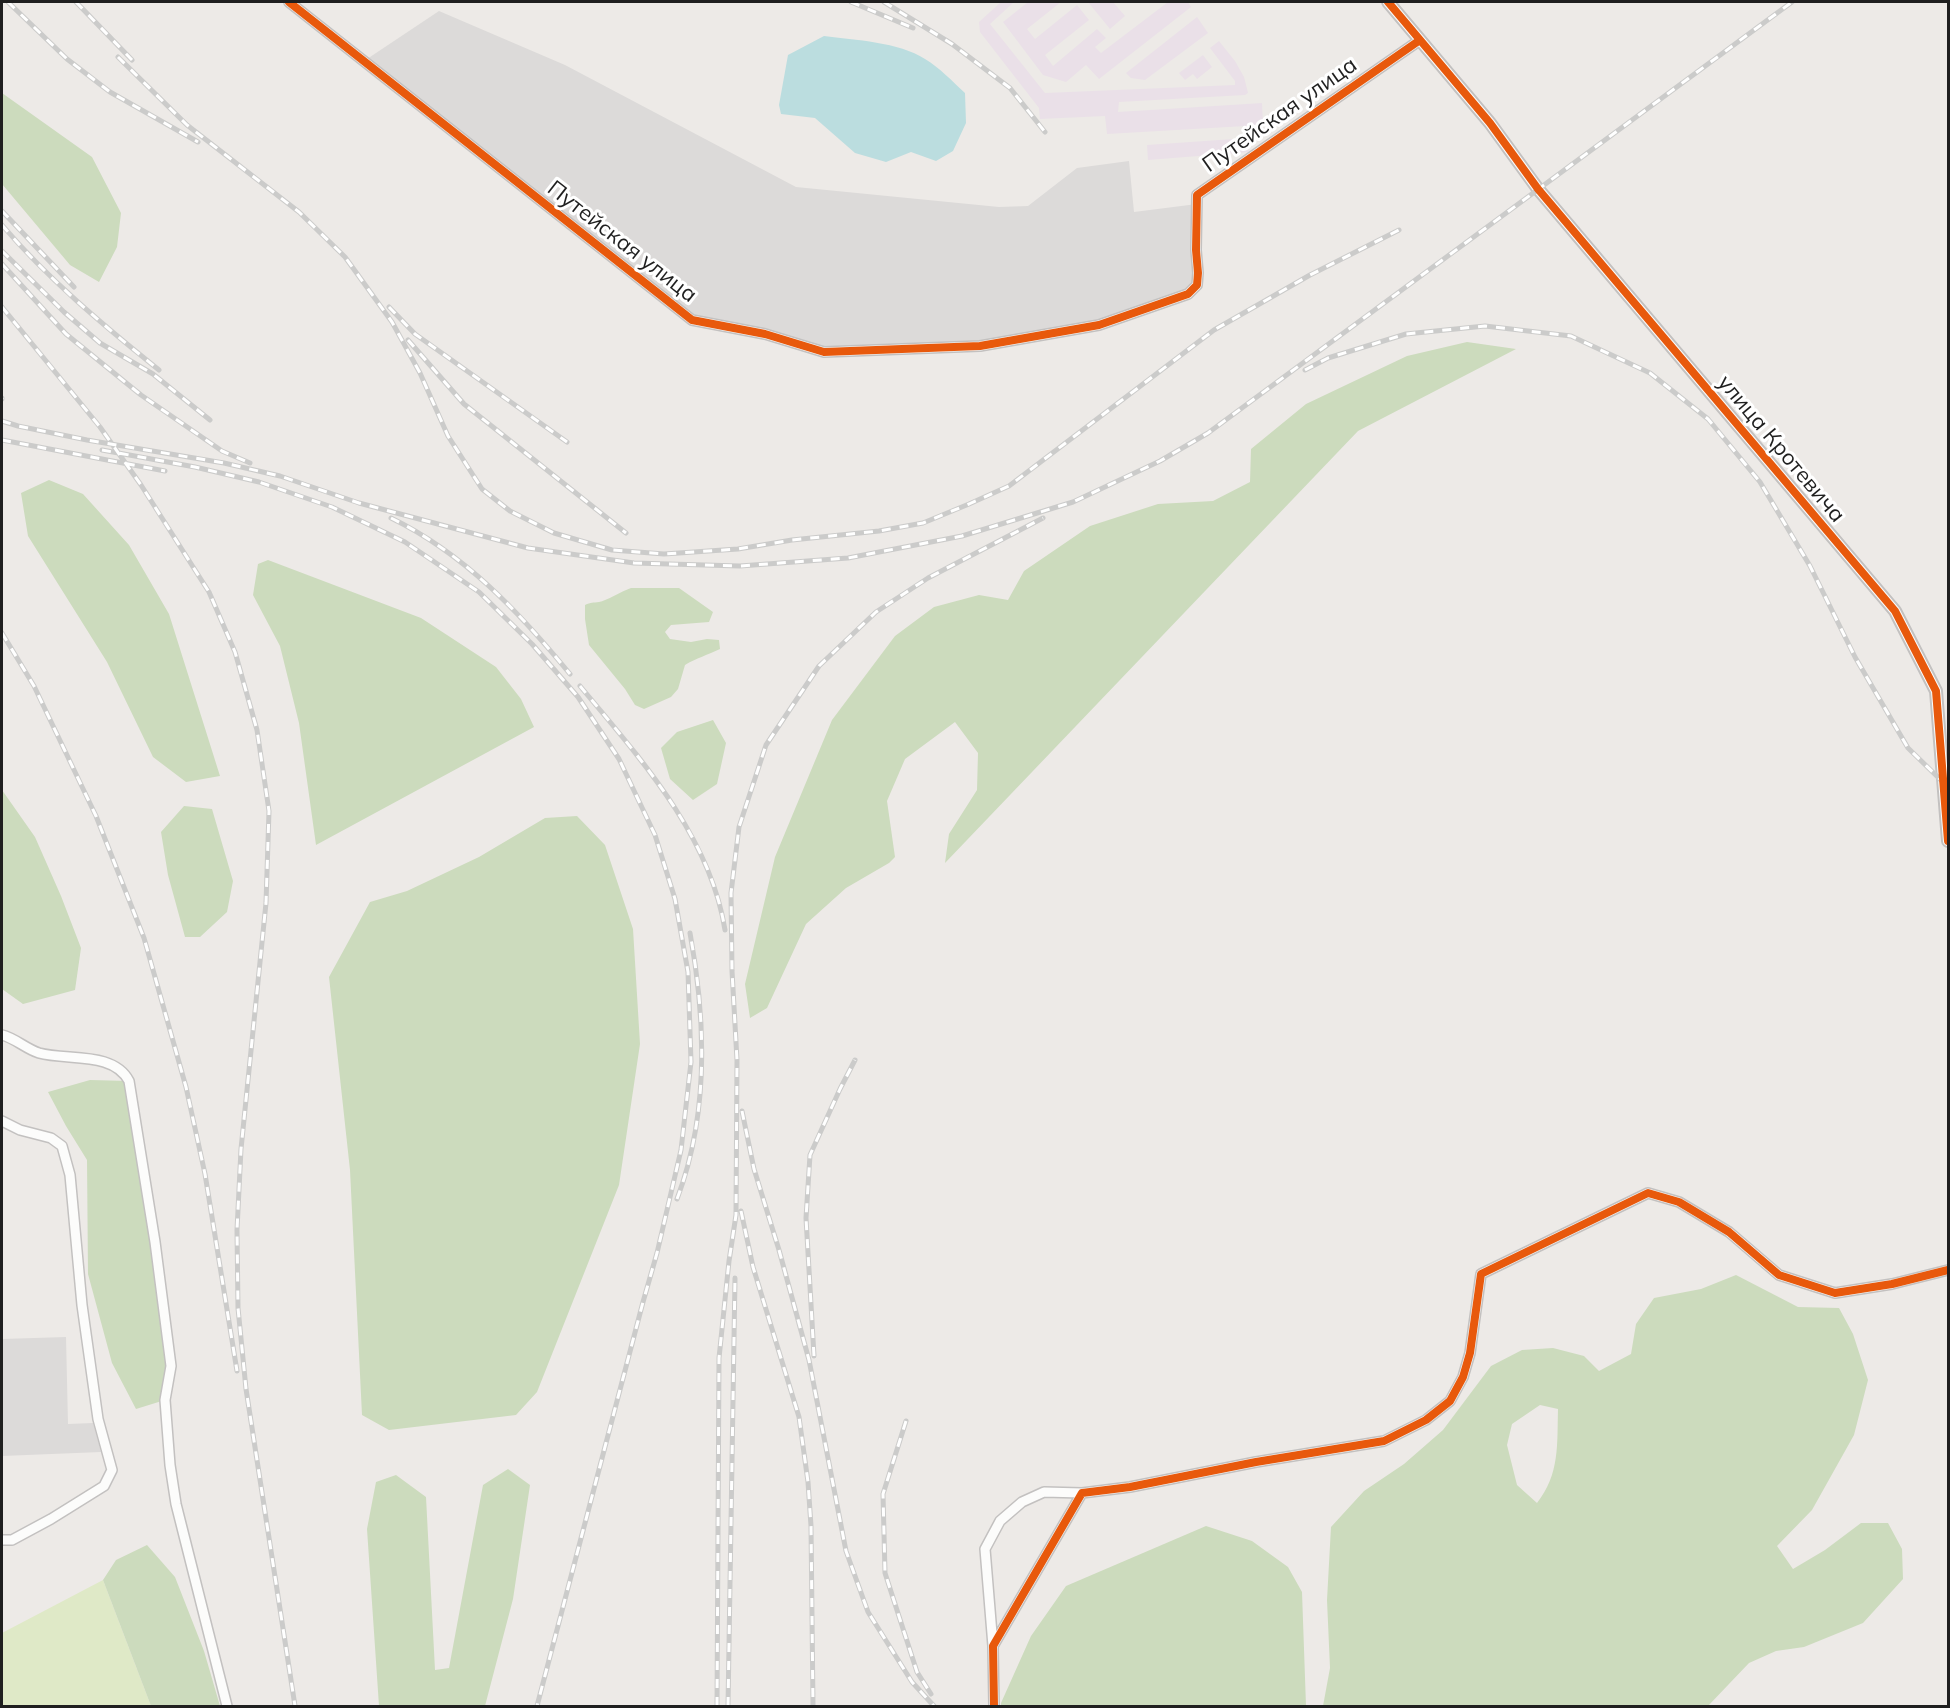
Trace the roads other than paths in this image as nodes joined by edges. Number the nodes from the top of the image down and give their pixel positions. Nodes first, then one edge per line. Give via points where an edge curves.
1 (289, 2) edge
2 (1388, 2) edge
3 (1420, 40) junction
4 (1948, 841) edge
5 (2, 1035) edge
6 (2, 1121) edge
7 (1948, 1270) edge
8 (1082, 1493) junction
9 (2, 1540) edge
10 (993, 1646) junction
11 (227, 1707) edge
12 (994, 1707) edge

1 - 3 street, Путейская улица via 692,320 765,334 824,352 980,346 1099,325 1188,294 1197,285 1197,195
2 - 3 street, улица Кротевича
3 - 4 street, улица Кротевича via 1490,123 1538,189 1895,611 1936,691
5 - 11 street via 39,1053 103,1061 124,1072 129,1081 171,1366 165,1400 176,1504
6 - 9 street via 51,1138 62,1146 70,1175 98,1419 112,1470 104,1486 12,1540
7 - 8 street via 1835,1293 1779,1275 1729,1232 1679,1202 1648,1193 1481,1274 1470,1353 1462,1377 1450,1401 1426,1420 1384,1441
8 - 10 street
8 - 10 street via 1044,1492 1022,1502 1000,1521 986,1549
10 - 12 street

